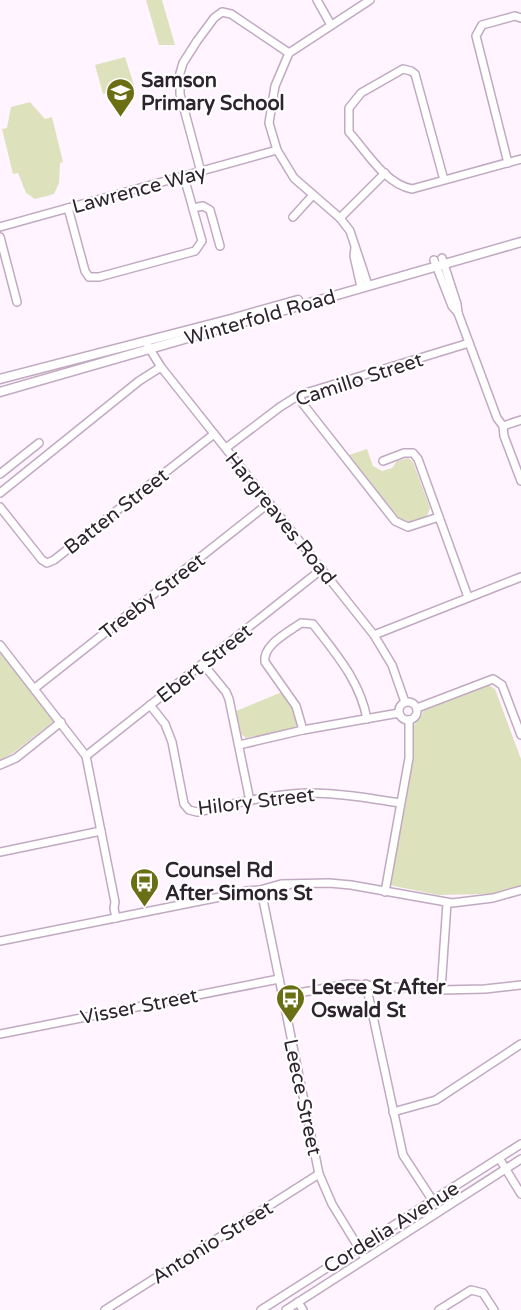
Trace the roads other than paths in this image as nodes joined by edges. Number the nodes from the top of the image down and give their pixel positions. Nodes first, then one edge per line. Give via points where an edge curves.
1 (317, 0) edge
2 (370, 0) edge
3 (521, 18) edge
4 (331, 25) junction
5 (290, 53) junction
6 (277, 150) junction
7 (521, 159) edge
8 (508, 163) junction
9 (201, 172) junction
10 (385, 173) junction
11 (184, 177) junction
12 (444, 180) junction
13 (313, 195) junction
14 (69, 208) junction
15 (193, 208) junction
16 (293, 217) dead end
17 (340, 218) junction
18 (0, 227) edge
19 (0, 237) edge
20 (521, 237) edge
21 (521, 242) edge
22 (220, 246) dead end
23 (439, 262) junction
24 (364, 284) junction
25 (17, 302) dead end
26 (469, 343) junction
27 (148, 345) junction
28 (161, 367) junction
29 (0, 379) edge
30 (0, 392) edge
31 (299, 395) junction
32 (521, 420) edge
33 (503, 426) junction
34 (214, 434) junction
35 (39, 443) dead end
36 (226, 448) junction
37 (383, 460) dead end
38 (0, 474) edge
39 (521, 482) edge
40 (0, 493) edge
41 (269, 503) junction
42 (0, 507) edge
43 (439, 517) junction
44 (322, 569) junction
45 (521, 577) edge
46 (468, 597) junction
47 (374, 635) junction
48 (0, 645) edge
49 (203, 664) junction
50 (35, 688) junction
51 (405, 702) junction
52 (150, 705) junction
53 (417, 708) junction
54 (399, 713) junction
55 (367, 719) junction
56 (409, 720) junction
57 (61, 722) junction
58 (303, 730) junction
59 (521, 735) edge
60 (239, 745) junction
61 (86, 756) junction
62 (0, 765) edge
63 (250, 801) junction
64 (400, 803) junction
65 (101, 831) junction
66 (0, 852) edge
67 (521, 890) edge
68 (382, 891) junction
69 (261, 892) junction
70 (447, 903) junction
71 (118, 917) junction
72 (0, 941) edge
73 (279, 979) junction
74 (366, 984) junction
75 (521, 987) edge
76 (441, 990) junction
77 (282, 996) junction
78 (0, 1034) edge
79 (521, 1044) edge
80 (393, 1112) junction
81 (521, 1144) edge
82 (499, 1158) junction
83 (521, 1159) edge
84 (506, 1169) junction
85 (319, 1174) junction
86 (521, 1194) edge
87 (433, 1201) junction
88 (359, 1248) junction
89 (365, 1258) junction
90 (298, 1302) junction
91 (105, 1310) edge
92 (261, 1310) edge
93 (286, 1310) edge
94 (303, 1310) edge
95 (439, 1310) edge
96 (494, 1310) edge

1 - 4 street
2 - 4 street
3 - 8 street via 515,16 482,25 476,36
4 - 5 street
5 - 6 street via 275,86 271,114
5 - 9 street via 231,14 222,12 214,18 180,73 180,94
6 - 9 street, Lawrence Way
6 - 13 street via 294,178
7 - 8 street
8 - 12 street
9 - 11 street, Lawrence Way
10 - 12 street via 402,188
10 - 12 street via 349,132 350,108 361,93 407,69 418,79
10 - 17 street
11 - 14 street, Lawrence Way
11 - 15 street
13 - 16 street
13 - 17 street
14 - 15 street via 85,271 89,277 97,278 195,251 202,241
14 - 18 street, Lawrence Way
15 - 22 street via 203,206 210,210
17 - 24 street via 350,231
19 - 25 street
20 - 23 main road, Winterfold Road
21 - 23 main road, Winterfold Road
23 - 24 main road, Winterfold Road
23 - 26 street
24 - 27 main road, Winterfold Road
26 - 31 street, Camillo Street
26 - 33 street
27 - 28 street, Hargreaves Road
27 - 29 main road, Winterfold Road
27 - 30 main road, Winterfold Road
28 - 34 street, Hargreaves Road
28 - 40 street
31 - 36 street, Camillo Street
31 - 43 street via 395,522 408,527
32 - 33 street
33 - 39 street
34 - 36 street, Hargreaves Road
34 - 42 street, Batten Street via 47,563
35 - 38 street
36 - 41 street, Hargreaves Road
37 - 43 street via 413,453
41 - 44 street, Hargreaves Road
41 - 50 street, Treeby Street
43 - 46 street
44 - 47 street, Hargreaves Road
44 - 49 street, Ebert Street
45 - 46 street
46 - 47 street
47 - 51 street, Hargreaves Road via 392,665
48 - 50 street
49 - 52 street, Ebert Street
49 - 60 street via 226,692
50 - 57 street
51 - 53 street via 412,702
51 - 54 street via 399,706
52 - 61 street, Ebert Street
52 - 63 street, Hilory Street via 165,724 184,804 189,810 197,812
53 - 56 street
53 - 59 street via 493,679 502,685
54 - 55 street
54 - 56 street
55 - 58 street
55 - 58 street via 363,701 341,660 313,624 301,623 266,650 264,657 296,706
56 - 64 street via 409,758
57 - 61 street
57 - 62 street via 16,758
58 - 60 street
60 - 63 street
61 - 65 street
63 - 64 street, Hilory Street via 284,795 336,794
64 - 68 street
65 - 66 street
65 - 71 street
67 - 70 street via 493,898
68 - 69 street via 339,884 289,885
68 - 70 street
69 - 71 street
69 - 73 street, Leece Street
70 - 76 street
71 - 72 street
73 - 77 street, Leece Street
73 - 78 street, Visser Street
74 - 76 street
74 - 77 street via 337,985
74 - 80 street
75 - 76 street
77 - 85 street, Leece Street
79 - 80 street via 435,1100
80 - 87 street via 403,1155
81 - 82 street, Cordelia Avenue
82 - 84 street
82 - 87 street, Cordelia Avenue
83 - 84 street, Cordelia Avenue
84 - 86 street
84 - 89 street, Cordelia Avenue
85 - 88 street, Leece Street
85 - 91 street, Antonio Street
87 - 88 street, Cordelia Avenue
88 - 89 street, Leece Street
88 - 92 street, Cordelia Avenue
89 - 90 street, Cordelia Avenue
90 - 93 street, Cordelia Avenue
90 - 94 street
95 - 96 street via 471,1290 483,1293

